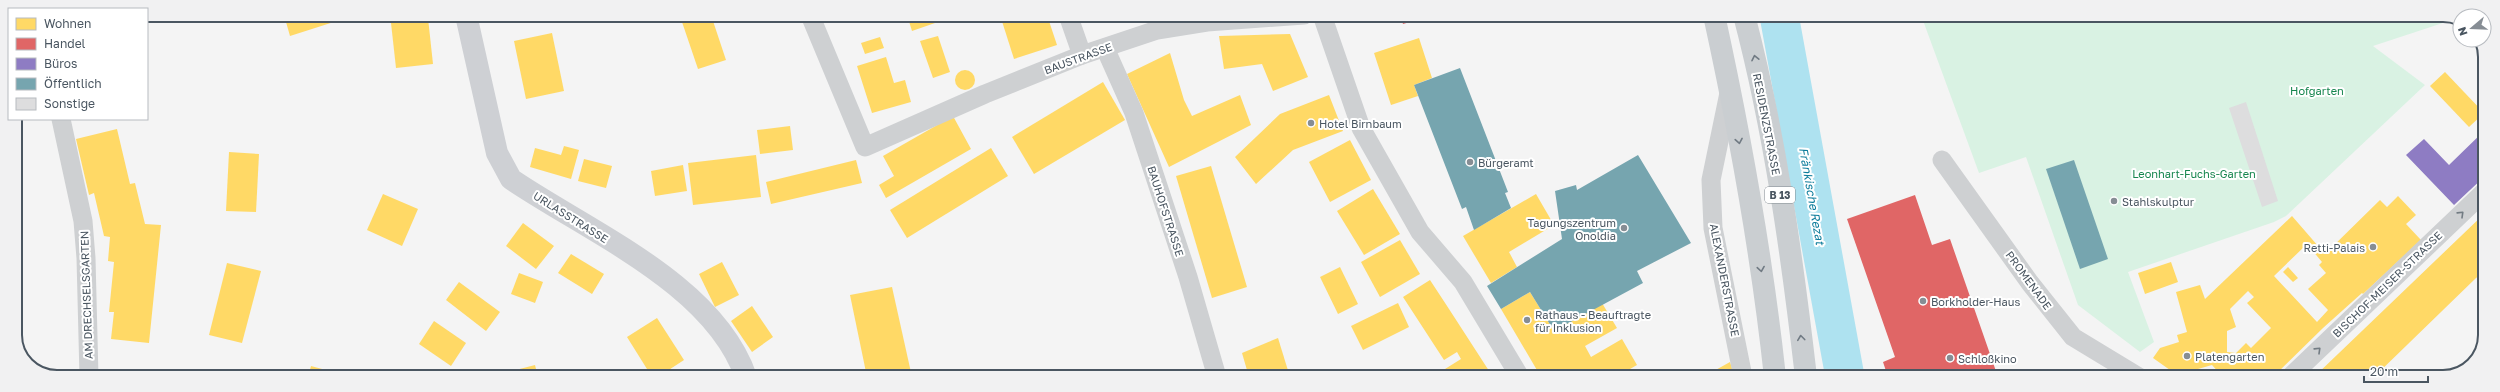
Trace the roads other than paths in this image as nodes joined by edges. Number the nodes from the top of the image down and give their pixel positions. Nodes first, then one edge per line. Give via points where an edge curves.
1 (468, 22) edge
2 (813, 22) edge
3 (1070, 22) edge
4 (1213, 22) edge
5 (1324, 22) edge
6 (1716, 22) edge
7 (1746, 22) edge
8 (1105, 48) junction
9 (1082, 55) junction
10 (1730, 89) junction
11 (61, 120) edge
12 (1942, 160) dead end
13 (2478, 198) edge
14 (89, 370) edge
15 (743, 370) edge
16 (1214, 370) edge
17 (1516, 370) edge
18 (1742, 370) edge
19 (1774, 370) edge
20 (1808, 370) edge
21 (2127, 370) edge
22 (2297, 370) edge

1 - 15 street, URLASSTRASSE via 497,153 511,179 664,274 714,321
2 - 9 street, BAUSTRASSE via 865,146
3 - 9 street
4 - 8 street, BAUSTRASSE via 1157,30
5 - 17 street via 1361,128 1420,232 1463,282
6 - 10 main road, B 13
20 -> 7 main road, RESIDENZSTRASSE / B 13 via 1772,145
8 - 9 street, BAUSTRASSE
8 - 16 street, BAUHOFSTRASSE via 1134,113 1188,278
10 - 18 street, ALEXANDERSTRASSE via 1711,180 1713,228
10 -> 19 main road, B 13 via 1769,321
11 - 14 street, AM DRECHSELSGARTEN via 84,228
12 - 21 street, PROMENADE via 2030,283 2073,337
22 -> 13 street, BISCHOF-MEISER-STRASSE

